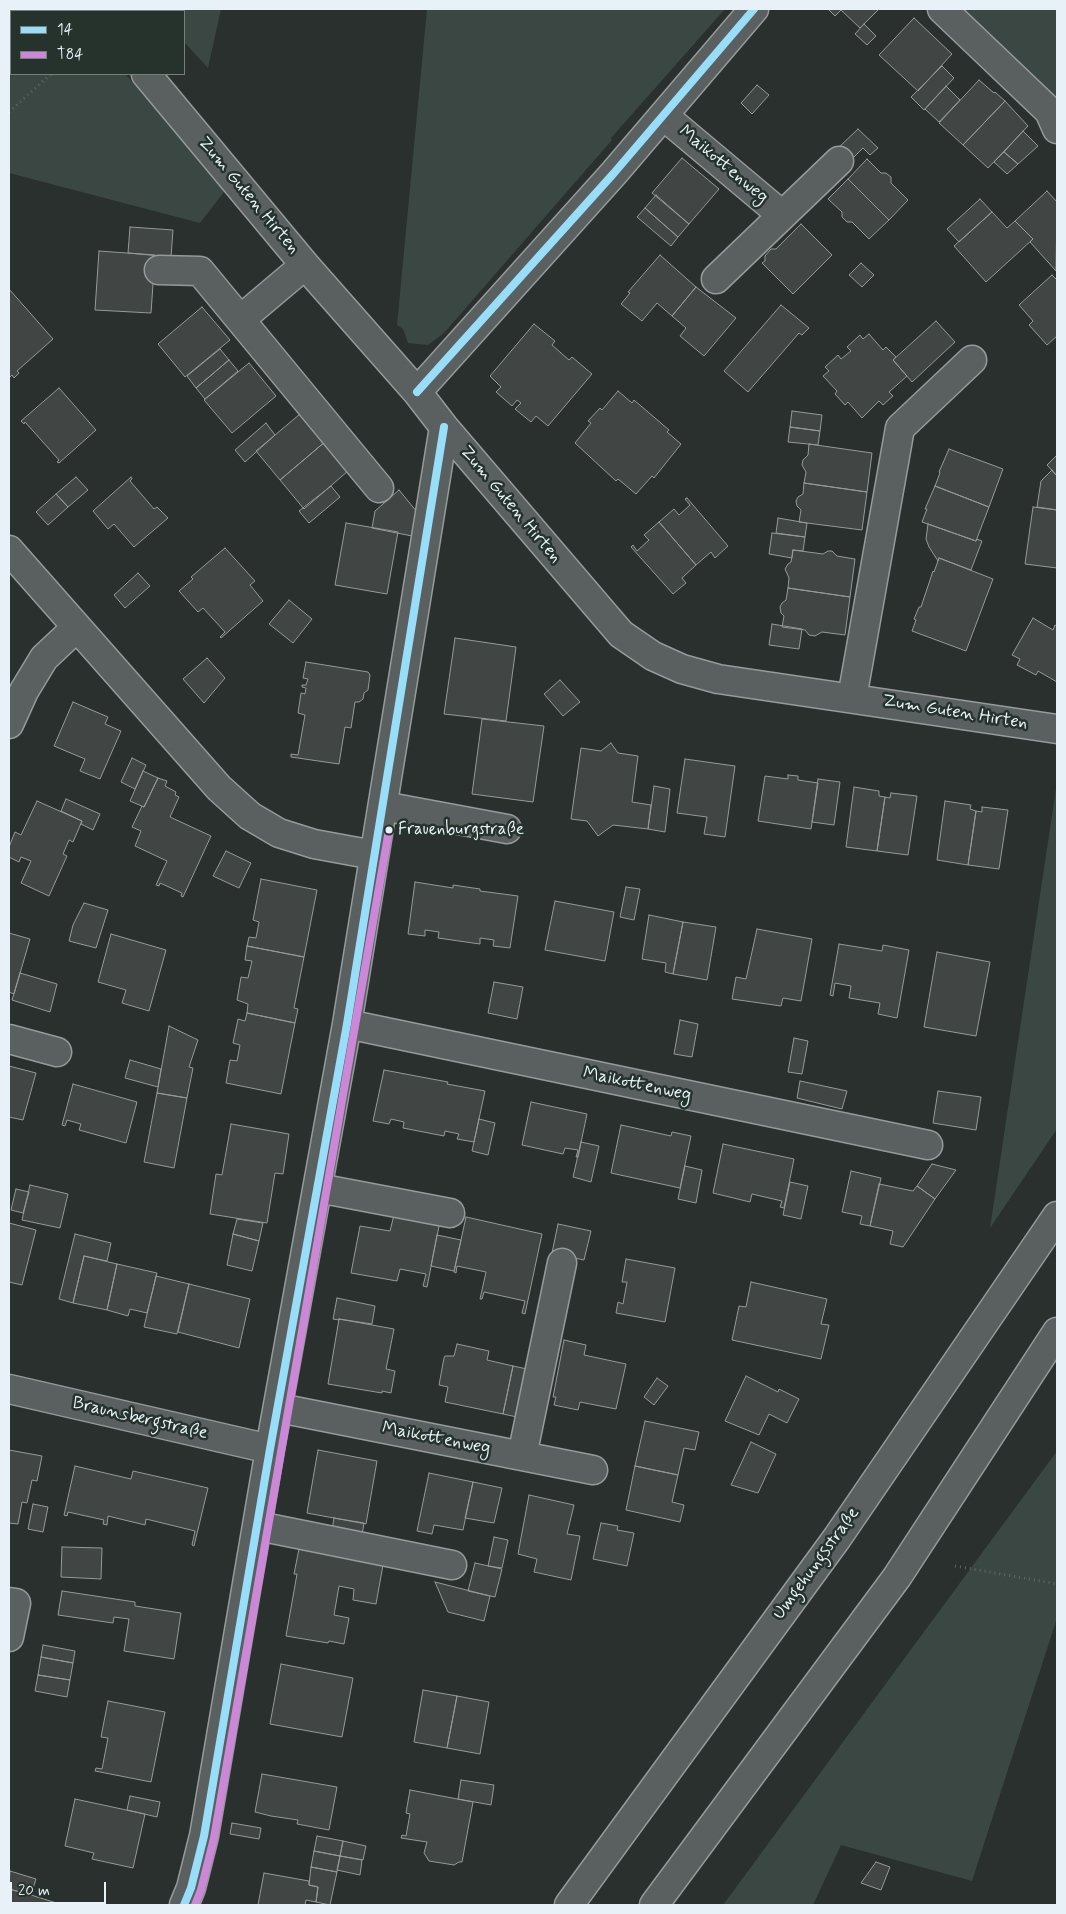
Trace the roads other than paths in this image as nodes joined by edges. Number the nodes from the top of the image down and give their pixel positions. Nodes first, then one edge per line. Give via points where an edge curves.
1 (754, 9) edge
2 (942, 9) edge
3 (147, 75) edge
4 (664, 116) junction
5 (1057, 129) edge
6 (839, 160) dead end
7 (782, 215) junction
8 (305, 265) junction
9 (159, 270) dead end
10 (716, 279) dead end
11 (241, 320) junction
12 (972, 360) dead end
13 (417, 392) junction
14 (444, 427) junction
15 (379, 488) dead end
16 (9, 550) edge
17 (77, 628) junction
18 (852, 698) junction
19 (9, 724) edge
20 (1057, 728) edge
21 (383, 806) junction
22 (507, 830) dead end
23 (374, 855) junction
24 (346, 1024) junction
25 (9, 1039) edge
26 (57, 1052) dead end
27 (928, 1145) dead end
28 (318, 1188) junction
29 (450, 1213) dead end
30 (1057, 1216) edge
31 (562, 1263) dead end
32 (1057, 1332) edge
33 (9, 1389) edge
34 (279, 1408) junction
35 (270, 1450) junction
36 (522, 1456) junction
37 (593, 1470) dead end
38 (258, 1526) junction
39 (452, 1565) dead end
40 (9, 1602) edge
41 (9, 1637) edge
42 (184, 1905) edge
43 (569, 1905) edge
44 (654, 1905) edge

1 - 4 main road, Maikottenweg
2 - 5 main road via 1049,111
3 - 8 main road, Zum Guten Hirten
4 - 7 main road, Maikottenweg
4 - 13 main road, Maikottenweg
6 - 7 main road, Maikottenweg
7 - 10 main road, Maikottenweg
8 - 11 main road
8 - 13 main road, Zum Guten Hirten
9 - 11 main road via 200,271
11 - 15 main road
12 - 18 main road via 900,428
13 - 14 main road, Zum Guten Hirten
14 - 18 main road, Zum Guten Hirten via 621,634 653,656 682,669 718,679
14 - 21 main road
16 - 17 main road
17 - 19 main road via 44,658
17 - 23 main road via 219,788 250,816 279,833
18 - 20 main road, Zum Guten Hirten
21 - 22 main road
21 - 23 main road
23 - 24 main road
24 - 27 main road, Maikottenweg
24 - 28 main road
25 - 26 main road
28 - 29 main road
28 - 34 main road
30 - 43 main road, Umgehungsstraße via 837,1538
31 - 36 main road
32 - 44 main road via 896,1577
33 - 35 main road, Braunsbergstraße
34 - 35 main road
34 - 36 main road, Maikottenweg
35 - 38 main road
36 - 37 main road, Maikottenweg
38 - 39 main road
38 - 42 main road via 204,1836
40 - 41 main road via 16,1603

